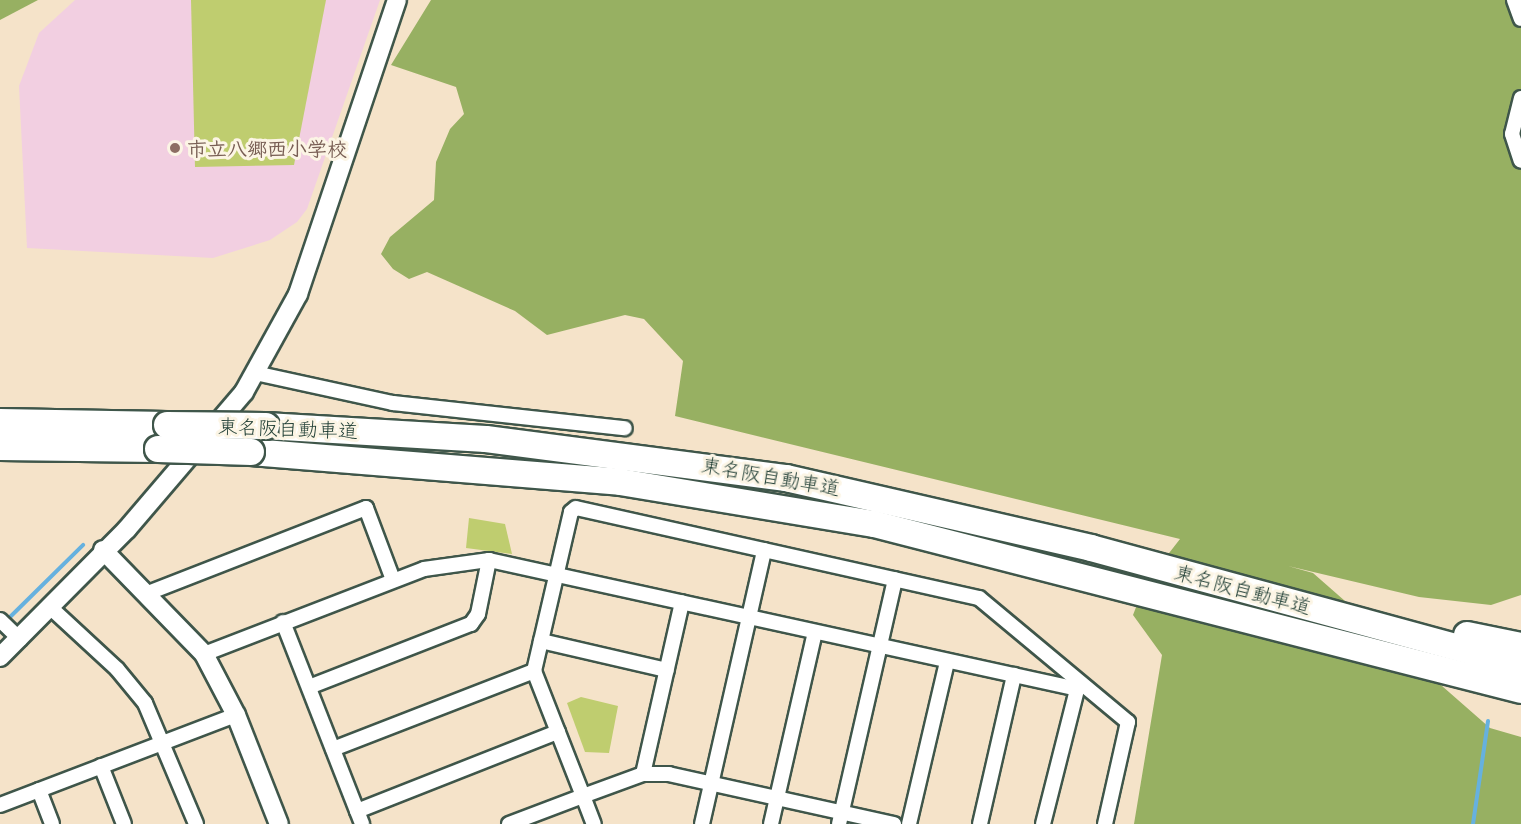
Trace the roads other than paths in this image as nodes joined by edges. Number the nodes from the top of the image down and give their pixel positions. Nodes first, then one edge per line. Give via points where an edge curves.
1 (397, 0) edge
2 (1514, 0) edge
3 (1521, 19) edge
4 (1521, 98) edge
5 (1521, 161) edge
6 (255, 373) junction
7 (0, 420) edge
8 (625, 428) dead end
9 (0, 449) edge
10 (103, 550) junction
11 (764, 550) junction
12 (489, 560) junction
13 (556, 574) junction
14 (895, 579) junction
15 (393, 580) junction
16 (148, 593) junction
17 (682, 602) junction
18 (1290, 602) junction
19 (51, 608) junction
20 (749, 617) junction
21 (283, 622) junction
22 (9, 629) edge
23 (815, 632) junction
24 (541, 641) junction
25 (1521, 645) edge
26 (879, 646) junction
27 (204, 654) junction
28 (0, 657) edge
29 (947, 662) junction
30 (1521, 665) edge
31 (667, 670) junction
32 (534, 671) junction
33 (1014, 675) junction
34 (1076, 685) junction
35 (309, 687) junction
36 (1521, 690) edge
37 (236, 715) junction
38 (558, 732) junction
39 (164, 742) junction
40 (333, 749) junction
41 (101, 766) junction
42 (643, 774) junction
43 (711, 784) junction
44 (39, 790) junction
45 (583, 795) junction
46 (777, 798) junction
47 (0, 805) edge
48 (360, 817) edge
49 (840, 818) edge
50 (52, 824) edge
51 (124, 824) edge
52 (196, 824) edge
53 (279, 824) edge
54 (509, 824) edge
55 (594, 824) edge
56 (702, 824) edge
57 (771, 824) edge
58 (894, 824) edge
59 (909, 824) edge
60 (980, 824) edge
61 (1042, 824) edge
62 (1105, 824) edge

1 - 6 street via 298,294
2 - 3 street
4 - 5 street via 1512,134
6 - 8 street via 393,402
6 - 10 street via 179,471
7 - 18 highway, 東名阪自動車道, bridge via 266,426 486,439 704,464 894,500
9 - 36 highway, 東名阪自動車道, bridge via 251,452 620,482 851,520
10 - 16 street
10 - 19 street
11 - 13 street via 576,508
11 - 14 street
11 - 20 street
12 - 13 street
12 - 15 street via 439,565
12 - 35 street via 478,614 471,624
13 - 17 street
13 - 24 street
14 - 26 street
14 - 34 street via 979,598
15 - 16 street via 366,508
15 - 21 street
16 - 27 street
17 - 20 street
17 - 31 street
18 - 25 highway
18 - 30 highway, 東名阪自動車道
19 - 22 street
19 - 39 street via 126,679
20 - 23 street
20 - 43 street
21 - 27 street
21 - 35 street
22 - 28 street
23 - 26 street
23 - 46 street
24 - 31 street
24 - 32 street
26 - 29 street
26 - 49 street
27 - 37 street
29 - 33 street
29 - 59 street
31 - 42 street
32 - 38 street
32 - 40 street
33 - 34 street
33 - 60 street
34 - 61 street
34 - 62 street via 1128,722
35 - 40 street
37 - 39 street
37 - 53 street
38 - 45 street
38 - 48 street
39 - 41 street
39 - 52 street
40 - 48 street
41 - 44 street
41 - 51 street
42 - 43 street
42 - 45 street
43 - 46 street
43 - 56 street
44 - 47 street
44 - 50 street
45 - 54 street
45 - 55 street
46 - 49 street
46 - 57 street
49 - 58 street

